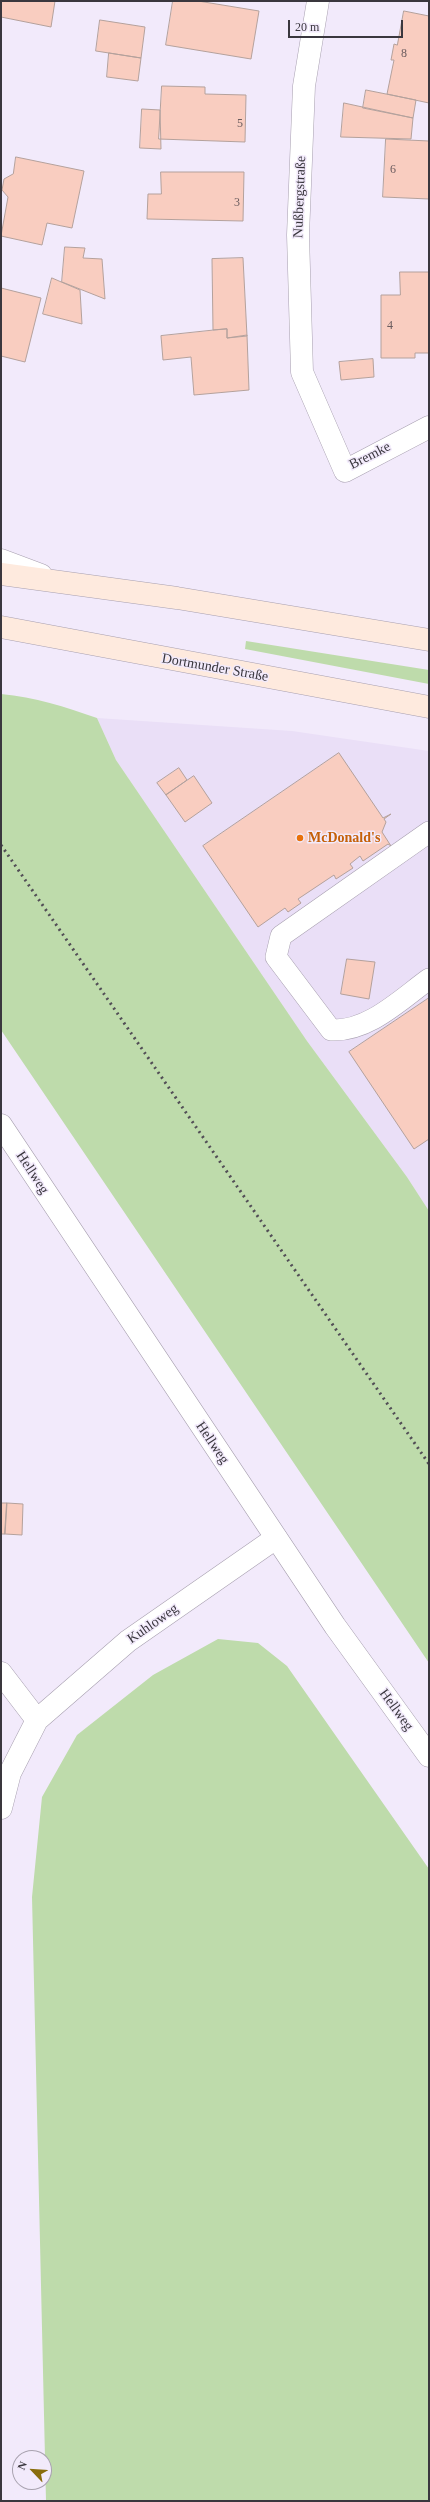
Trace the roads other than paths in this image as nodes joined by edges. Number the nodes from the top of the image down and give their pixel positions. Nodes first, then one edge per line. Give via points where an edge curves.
1 (318, 1) edge
2 (310, 392) joint
3 (429, 427) edge
4 (1, 560) edge
5 (1, 574) edge
6 (58, 582) junction
7 (1, 627) edge
8 (429, 640) edge
9 (429, 707) edge
10 (429, 832) edge
11 (429, 979) edge
12 (1, 1125) edge
13 (276, 1538) junction
14 (1, 1673) edge
15 (37, 1720) junction
16 (429, 1756) edge
17 (1, 1808) edge

1 - 2 street, Nußbergstraße via 304,86 298,235 302,372
2 - 3 street, Bremke via 345,470
4 - 6 street
5 - 6 main road
6 - 8 main road via 176,598
7 - 9 main road, Dortmunder Straße
10 - 11 lane via 281,936 276,957 331,1030 344,1031 364,1024
12 - 13 street, Hellweg
13 - 15 street, Kuhloweg via 128,1641
13 - 16 street, Hellweg via 335,1626
14 - 15 street
15 - 17 street, Kuhloweg via 10,1773

